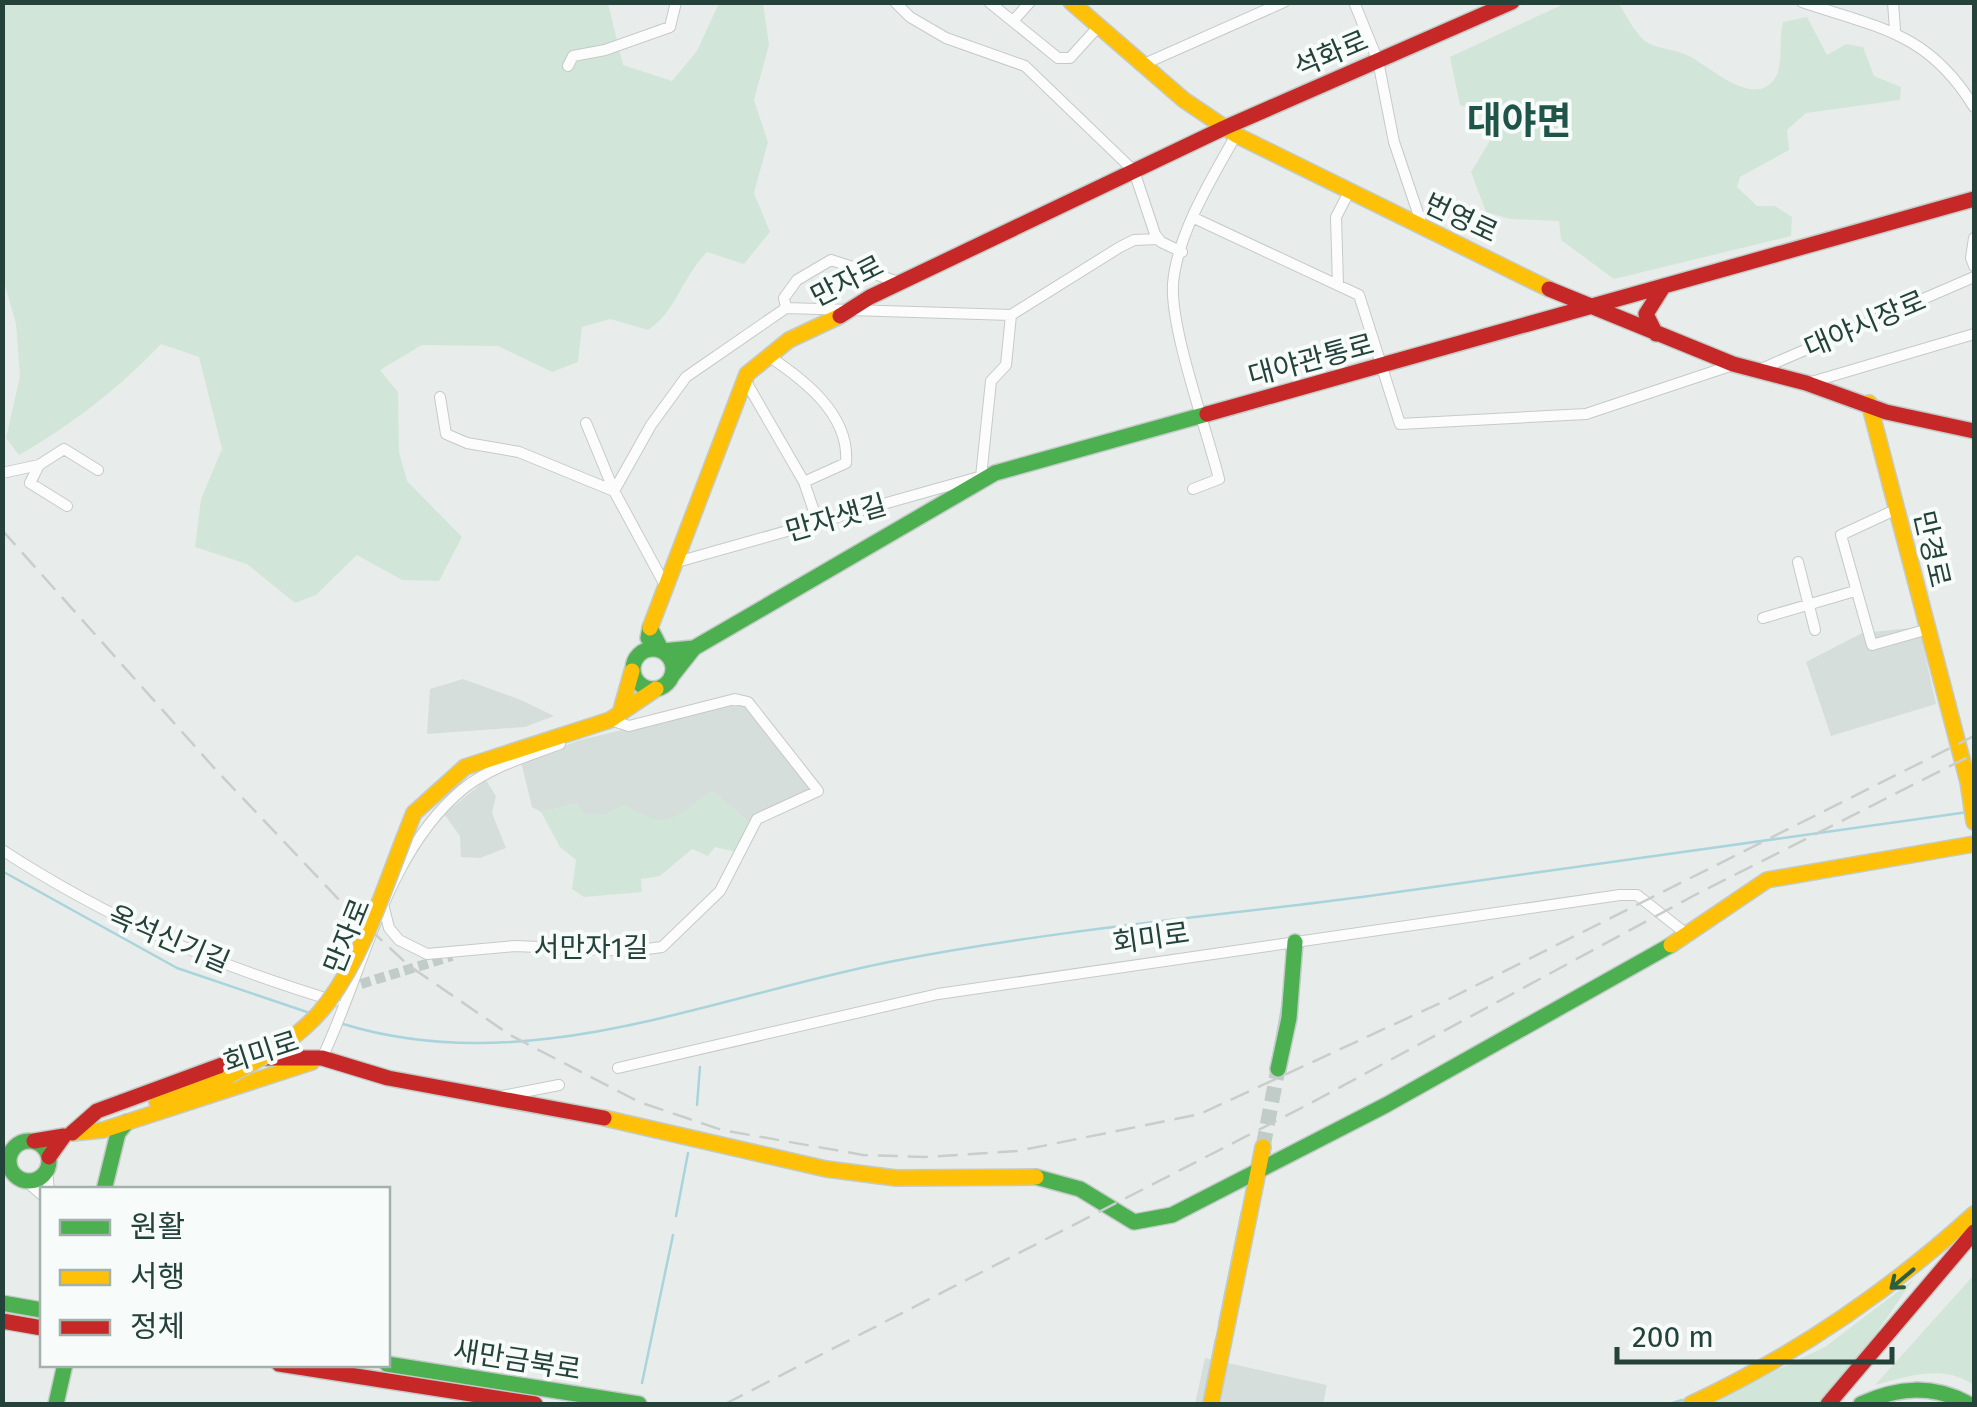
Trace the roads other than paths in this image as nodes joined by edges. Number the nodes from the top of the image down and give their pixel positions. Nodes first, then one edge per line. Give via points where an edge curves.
1 (676, 2) edge
2 (895, 2) edge
3 (988, 2) edge
4 (1030, 2) edge
5 (1284, 2) edge
6 (1354, 2) edge
7 (1802, 2) edge
8 (1893, 2) edge
9 (1079, 4) edge
10 (1504, 4) edge
11 (1014, 20) junction
12 (1099, 26) junction
13 (1895, 30) junction
14 (1378, 60) junction
15 (1144, 64) junction
16 (568, 66) dead end
17 (1974, 107) edge
18 (1230, 131) junction
19 (1134, 171) junction
20 (1348, 192) junction
21 (1974, 199) edge
22 (1194, 218) junction
23 (1422, 226) junction
24 (1974, 238) edge
25 (1159, 239) junction
26 (1182, 252) junction
27 (1974, 266) edge
28 (1974, 277) edge
29 (900, 282) junction
30 (1338, 285) junction
31 (1662, 287) junction
32 (786, 308) junction
33 (858, 308) junction
34 (1588, 308) junction
35 (1011, 315) junction
36 (1656, 334) junction
37 (1974, 334) edge
38 (766, 355) junction
39 (1733, 364) junction
40 (1380, 368) junction
41 (1755, 371) junction
42 (744, 379) junction
43 (1806, 383) junction
44 (440, 397) dead end
45 (1869, 404) junction
46 (1204, 416) junction
47 (586, 423) dead end
48 (1974, 427) edge
49 (39, 466) junction
50 (98, 470) dead end
51 (2, 473) edge
52 (988, 475) junction
53 (804, 482) junction
54 (1193, 489) dead end
55 (614, 491) junction
56 (66, 506) dead end
57 (1896, 509) junction
58 (818, 523) junction
59 (677, 562) junction
60 (1798, 562) dead end
61 (666, 586) junction
62 (1854, 591) junction
63 (1808, 605) junction
64 (1763, 618) dead end
65 (650, 628) junction
66 (1815, 630) dead end
67 (1925, 630) junction
68 (694, 648) junction
69 (662, 651) junction
70 (642, 652) junction
71 (632, 670) junction
72 (671, 677) junction
73 (656, 689) junction
74 (615, 715) junction
75 (580, 730) junction
76 (1974, 822) edge
77 (1974, 844) edge
78 (2, 850) edge
79 (384, 908) junction
80 (1684, 932) junction
81 (1295, 942) junction
82 (472, 951) junction
83 (452, 956) tunnel mouth
84 (344, 1010) junction
85 (322, 1058) junction
86 (618, 1068) dead end
87 (1278, 1069) tunnel mouth
88 (559, 1084) dead end
89 (486, 1099) junction
90 (128, 1122) junction
91 (68, 1135) junction
92 (1263, 1147) tunnel mouth
93 (16, 1148) edge
94 (48, 1164) junction
95 (1258, 1171) junction
96 (14, 1175) edge
97 (49, 1187) edge
98 (105, 1187) edge
99 (40, 1194) edge
100 (1974, 1214) edge
101 (1974, 1232) edge
102 (1974, 1250) edge
103 (2, 1304) edge
104 (40, 1310) edge
105 (2, 1321) edge
106 (40, 1328) edge
107 (390, 1364) edge
108 (64, 1367) edge
109 (298, 1367) edge
110 (56, 1404) edge
111 (536, 1404) edge
112 (639, 1404) edge
113 (1211, 1404) edge
114 (1692, 1404) edge
115 (1828, 1404) edge
116 (1840, 1404) edge
117 (1862, 1404) edge
118 (1969, 1404) edge

1 - 16 street via 670,27 574,56
2 - 19 street via 946,38 1024,66
3 - 11 street
4 - 11 street
5 - 15 street
6 - 14 street
7 - 13 street
8 - 13 street
9 - 12 main road, 번영로
10 - 14 main road, 석화로
11 - 12 street via 1058,58 1070,58
12 - 15 main road, 번영로
13 - 17 street via 1955,75
14 - 18 main road, 석화로
14 - 23 street via 1402,171
15 - 18 main road, 번영로
18 - 19 main road, 만자로
18 - 20 main road, 번영로
18 - 22 street
19 - 25 street
19 - 29 main road, 만자로
20 - 23 main road, 번영로
20 - 30 street via 1336,216
21 - 31 main road, 대야관통로
22 - 26 street
22 - 30 street
23 - 34 main road, 번영로
24 - 27 street
25 - 26 street
25 - 35 street via 1120,247
26 - 46 street via 1173,282 1175,316
28 - 41 street, 대야시장로
29 - 32 street via 831,260 797,280 784,298
29 - 33 main road, 만자로
30 - 40 street via 1360,295
31 - 34 main road, 대야관통로
31 - 36 main road via 1646,314
32 - 33 street
32 - 55 street via 686,377
33 - 35 street
33 - 38 main road, 만자로
34 - 36 main road, 번영로
34 - 40 main road, 대야관통로
35 - 52 street via 1006,366 991,380
36 - 39 main road, 번영로
37 - 43 street
38 - 42 main road, 만자로
38 - 53 street via 819,395 847,452 846,464
39 - 40 street via 1586,414 1410,426 1395,416
39 - 41 main road, 번영로
40 - 46 main road, 대야관통로
41 - 43 main road, 번영로
42 - 53 street
42 - 59 main road, 만자로
43 - 45 main road, 번영로
44 - 55 street via 446,434 520,452
45 - 48 main road, 번영로
45 - 57 main road, 만경로
46 - 52 main road, 대야관통로
46 - 54 street via 1219,479
47 - 55 street
49 - 50 street via 64,449
49 - 51 street
49 - 56 street via 30,483
52 - 58 street, 만자샛길
52 - 68 main road, 대야관통로
53 - 58 street
55 - 61 street
57 - 62 street via 1841,535
57 - 67 main road, 만경로
58 - 59 street, 만자샛길
59 - 61 main road, 만자로
60 - 63 street
61 - 65 main road, 만자로
62 - 63 street
62 - 67 street via 1872,645
63 - 64 street
63 - 66 street
65 - 69 main road
65 - 70 main road, 만자로
67 - 76 main road, 만경로
68 - 69 main road
68 - 72 main road
69 - 70 main road
69 - 72 main road via 672,664
70 - 71 main road
71 - 73 main road via 642,687
71 - 74 main road
72 - 73 main road
73 - 74 main road, 만자로
74 - 75 main road, 만자로
74 - 82 street, 서만자1길 via 629,726 735,699 748,702 818,791 757,819 720,891 662,948
75 - 79 street, 만자로 via 464,788 425,828
75 - 91 main road, 만자로, bridge via 465,767 414,813 351,964 328,1004 279,1049 230,1075
77 - 80 main road via 1767,880
78 - 84 street, 옥석신기길 via 83,902
79 - 82 street, 서만자1길 via 389,928 416,950
79 - 84 street, 만자로
80 - 81 street, 회미로 via 1637,895 1620,895
80 - 95 main road via 1637,968
81 - 86 street, 회미로 via 938,994
81 - 87 main road
82 - 83 street, 서만자1길
84 - 85 street, 만자로
85 - 89 main road
85 - 90 main road, 회미로
85 - 91 main road, 회미로 via 241,1058 97,1111
88 - 89 street
89 - 95 main road via 594,1116 826,1169 896,1178 1046,1177 1134,1222 1172,1215
90 - 91 main road, 회미로
90 - 98 main road via 118,1133
91 - 93 main road
91 - 94 main road
92 - 95 main road
93 - 94 main road via 42,1145
93 - 96 main road via 10,1157
94 - 96 main road via 37,1179
94 - 97 street
95 - 113 main road
96 - 99 street
100 -> 114 main road via 1870,1305
101 - 115 main road
102 - 116 main road
103 - 104 main road
105 - 106 main road
107 - 112 main road, 새만금북로
108 - 110 main road
109 - 111 main road, 새만금북로
117 - 118 main road via 1925,1388

